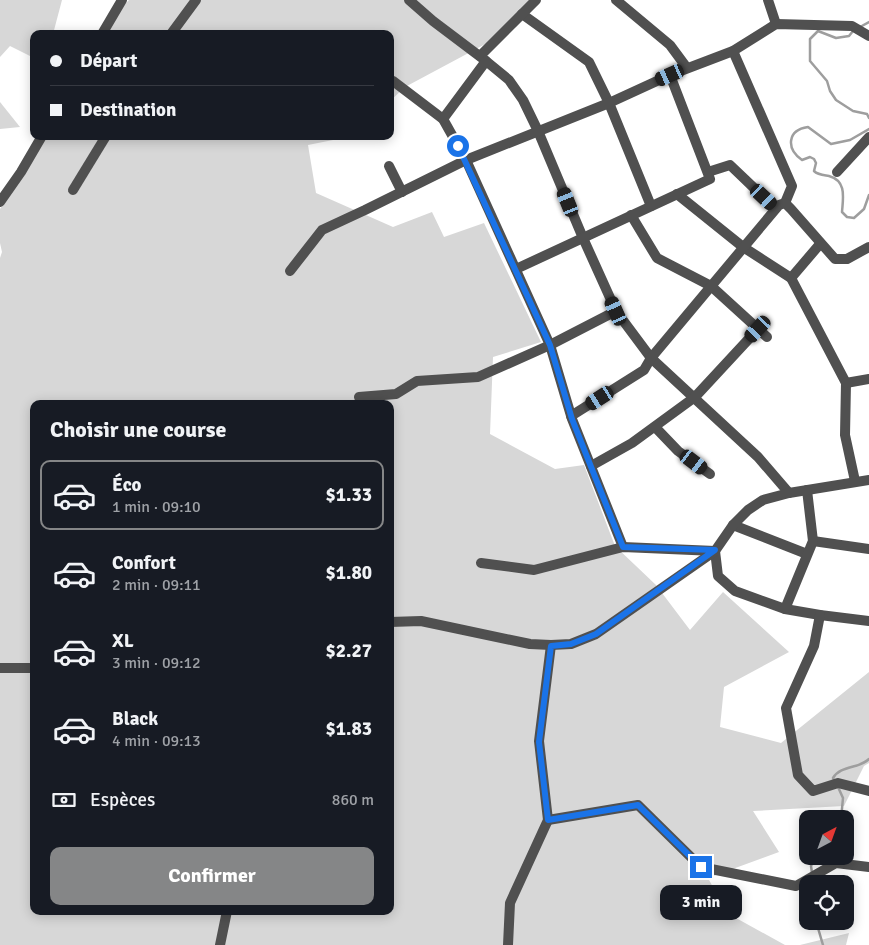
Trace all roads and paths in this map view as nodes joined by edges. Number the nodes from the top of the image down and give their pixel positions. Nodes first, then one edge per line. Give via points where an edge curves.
1 (122, 0) edge
2 (196, 0) edge
3 (409, 0) edge
4 (536, 0) edge
5 (616, 0) edge
6 (768, 0) edge
7 (522, 14) junction
8 (776, 24) junction
9 (104, 30) edge
10 (174, 30) edge
11 (861, 31) edge
12 (733, 51) junction
13 (483, 58) junction
14 (686, 68) junction
15 (670, 75) junction
16 (394, 82) edge
17 (609, 103) junction
18 (443, 120) junction
19 (538, 131) junction
20 (869, 137) edge
21 (40, 140) edge
22 (104, 140) edge
23 (466, 160) junction
24 (389, 166) dead end
25 (708, 172) junction
26 (837, 172) dead end
27 (73, 190) dead end
28 (402, 192) junction
29 (676, 194) junction
30 (0, 202) edge
31 (785, 203) junction
32 (651, 206) junction
33 (775, 208) junction
34 (631, 215) junction
35 (583, 238) junction
36 (820, 244) junction
37 (743, 247) junction
38 (869, 247) edge
39 (516, 269) junction
40 (290, 271) dead end
41 (791, 278) junction
42 (710, 286) junction
43 (616, 311) junction
44 (758, 329) junction
45 (767, 337) dead end
46 (550, 345) junction
47 (651, 358) junction
48 (869, 379) edge
49 (846, 383) junction
50 (359, 396) dead end
51 (694, 397) junction
52 (572, 416) junction
53 (655, 426) junction
54 (592, 466) junction
55 (710, 474) dead end
56 (869, 480) edge
57 (855, 481) junction
58 (807, 490) junction
59 (789, 493) junction
60 (733, 525) junction
61 (813, 541) junction
62 (623, 547) junction
63 (869, 549) edge
64 (715, 550) junction
65 (807, 554) junction
66 (480, 563) dead end
67 (785, 609) junction
68 (820, 616) junction
69 (869, 621) edge
70 (394, 622) edge
71 (551, 646) junction
72 (0, 668) edge
73 (30, 668) edge
74 (869, 791) edge
75 (548, 820) junction
76 (869, 867) edge
77 (226, 915) edge
78 (220, 945) edge
79 (508, 945) edge

1 - 9 street
2 - 10 street
3 - 13 street
4 - 7 street
5 - 14 street via 670,45
6 - 8 street
7 - 13 street
7 - 17 street via 589,62
8 - 11 street
8 - 12 street
12 - 14 street
12 - 31 street via 792,186
13 - 18 street
13 - 19 street via 509,80
14 - 15 street
15 - 17 street
15 - 25 street
16 - 18 street
17 - 19 street
17 - 32 street
18 - 23 street
19 - 23 street
19 - 35 street
20 - 26 street
21 - 30 street
22 - 27 street
23 - 28 street
23 - 39 street
24 - 28 street
25 - 29 street via 710,179
25 - 33 street via 730,165
28 - 40 street via 322,230
29 - 32 street
29 - 37 street
31 - 33 street
31 - 36 street
32 - 34 street
33 - 37 street
34 - 35 street
34 - 42 street via 658,258
35 - 39 street
35 - 43 street
36 - 38 street via 835,259 847,259
36 - 41 street
37 - 41 street
37 - 42 street
39 - 46 street
41 - 49 street
42 - 44 street
42 - 47 street
43 - 46 street
43 - 47 street
44 - 45 street
44 - 51 street
46 - 50 street via 478,377 417,381 396,394
46 - 52 street
47 - 51 street
47 - 52 street via 644,370
48 - 49 street
49 - 57 street via 845,436
51 - 53 street
51 - 59 street via 758,457
52 - 54 street
53 - 54 street
53 - 55 street via 678,450
54 - 62 street
56 - 57 street
57 - 58 street
58 - 59 street
58 - 61 street
59 - 60 street via 763,500
60 - 64 street
60 - 65 street
61 - 63 street
61 - 65 street
62 - 64 street
62 - 66 street via 534,570
64 - 67 street via 718,576 735,591
64 - 71 street via 596,634 571,644
65 - 67 street
67 - 68 street
68 - 69 street
68 - 74 street via 814,646 786,708 798,775 813,791 836,784
70 - 71 street via 421,621
71 - 75 street via 539,742
72 - 73 street
75 - 76 street via 638,805 701,867 796,886 836,863
75 - 79 street via 510,904
77 - 78 street

